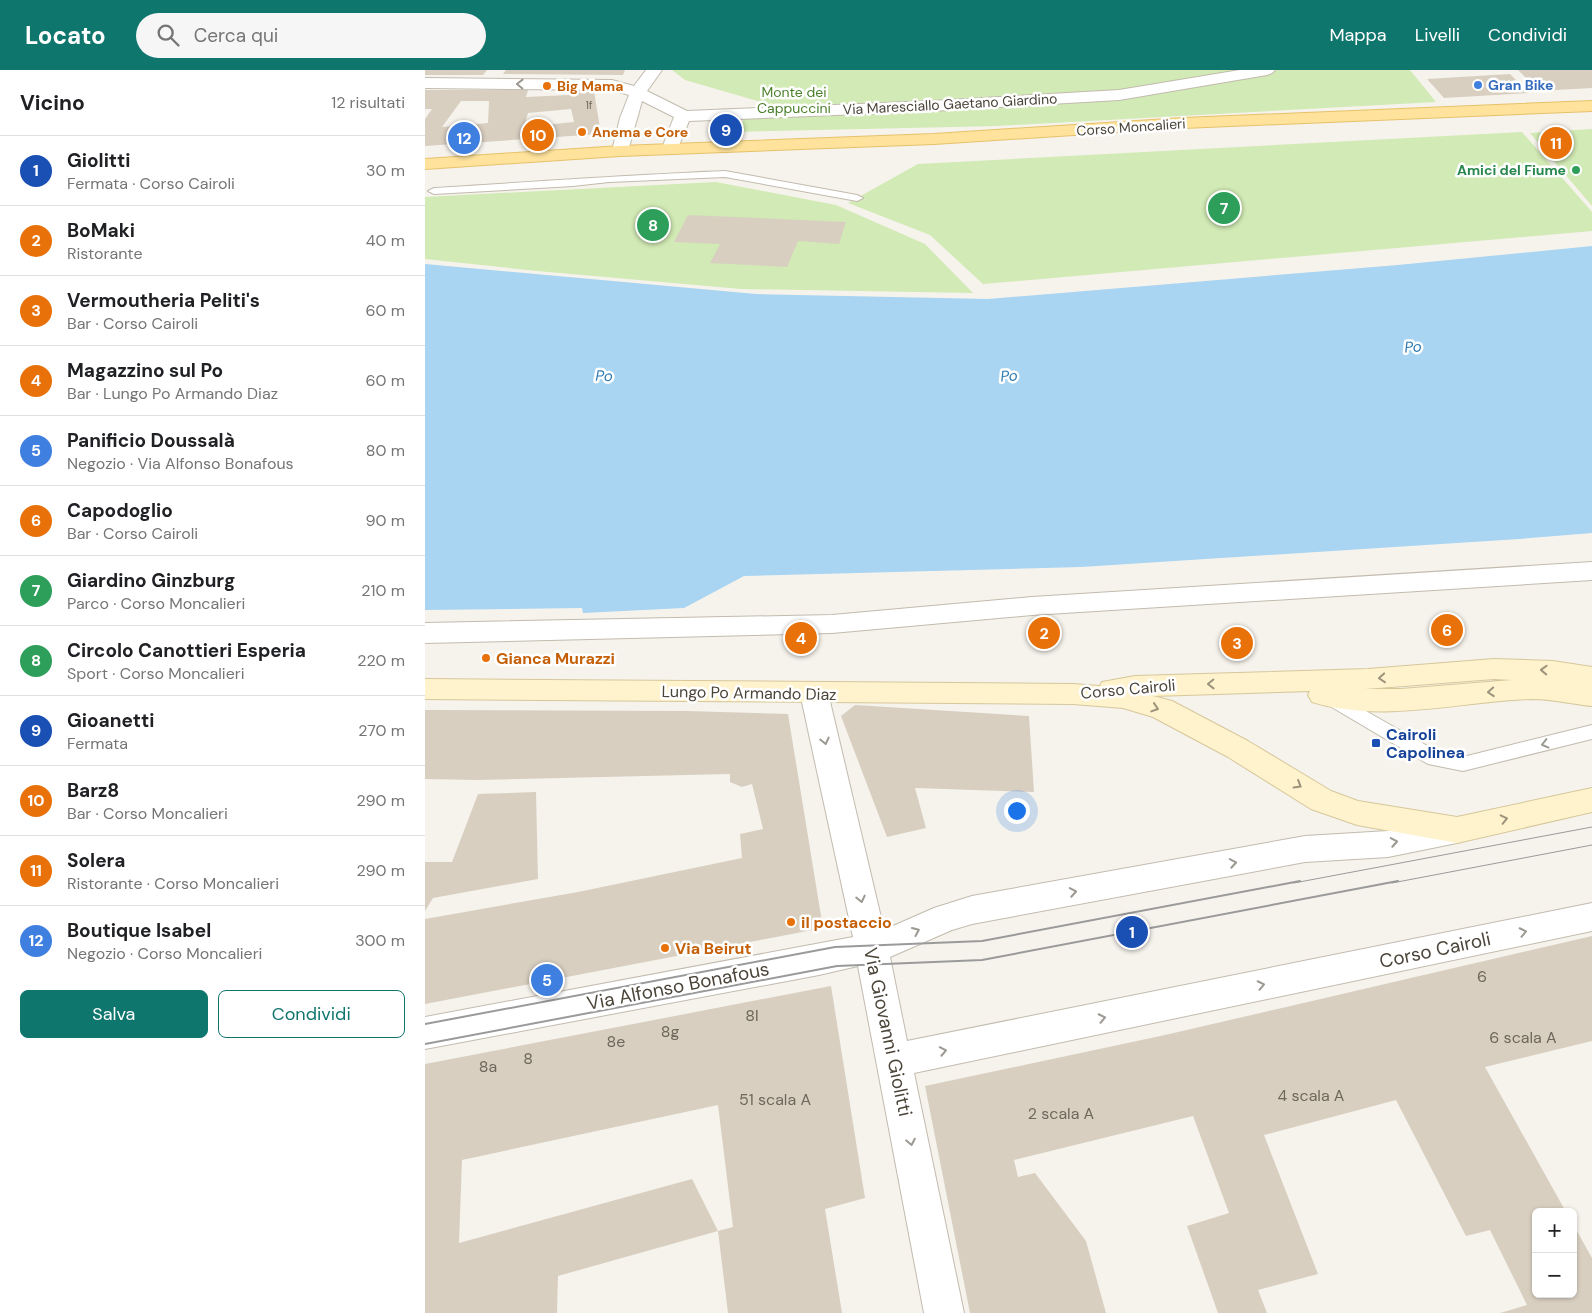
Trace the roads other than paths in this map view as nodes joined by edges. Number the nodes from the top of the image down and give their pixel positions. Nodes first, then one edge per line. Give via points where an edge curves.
1 (654, 70) edge
2 (1267, 70) edge
3 (425, 83) edge
4 (638, 91) junction
5 (1592, 106) edge
6 (685, 116) junction
7 (670, 148) junction
8 (620, 150) junction
9 (425, 164) edge
10 (434, 191) dead end
11 (857, 198) dead end
12 (1592, 571) edge
13 (425, 633) edge
14 (1592, 677) edge
15 (1260, 683) junction
16 (425, 689) edge
17 (814, 694) junction
18 (1073, 694) junction
19 (1327, 696) junction
20 (1592, 696) edge
21 (1592, 732) edge
22 (1592, 800) edge
23 (1457, 830) junction
24 (1592, 918) edge
25 (871, 948) junction
26 (425, 1033) edge
27 (895, 1060) junction
28 (944, 1313) edge

1 - 4 street
2 - 6 street, Via Maresciallo Gaetano Giardino via 1119,95
4 -> 3 street, Via Maresciallo Gaetano Giardino via 612,85
4 - 6 street, Via Maresciallo Gaetano Giardino
4 - 8 street
5 - 7 main road, Corso Moncalieri via 1193,123 934,139
6 - 7 street via 680,119
7 - 8 main road, Corso Moncalieri
8 - 9 main road, Corso Moncalieri
10 - 11 lane via 609,178 725,174
12 - 13 street via 1032,606 832,624
14 -> 15 main road, Corso Cairoli via 1553,671 1494,669 1369,679
15 -> 18 main road, Corso Cairoli via 1135,686
15 - 19 main road
16 - 17 main road, Lungo Po Armando Diaz
17 - 18 main road, Lungo Po Armando Diaz
17 -> 25 street, Via Giovanni Giolitti
18 -> 23 main road, Corso Cairoli via 1123,698 1162,709 1321,800 1341,808
20 -> 19 main road via 1533,689 1398,699
21 -> 19 lane via 1463,764 1434,759
23 -> 22 main road, Corso Cairoli
25 -> 23 street, Corso Cairoli via 972,910 1305,849 1388,844
27 -> 24 street, Corso Cairoli
25 - 26 street, Via Alfonso Bonafous
25 - 27 street, Via Giovanni Giolitti
27 -> 28 street, Via Giovanni Giolitti

